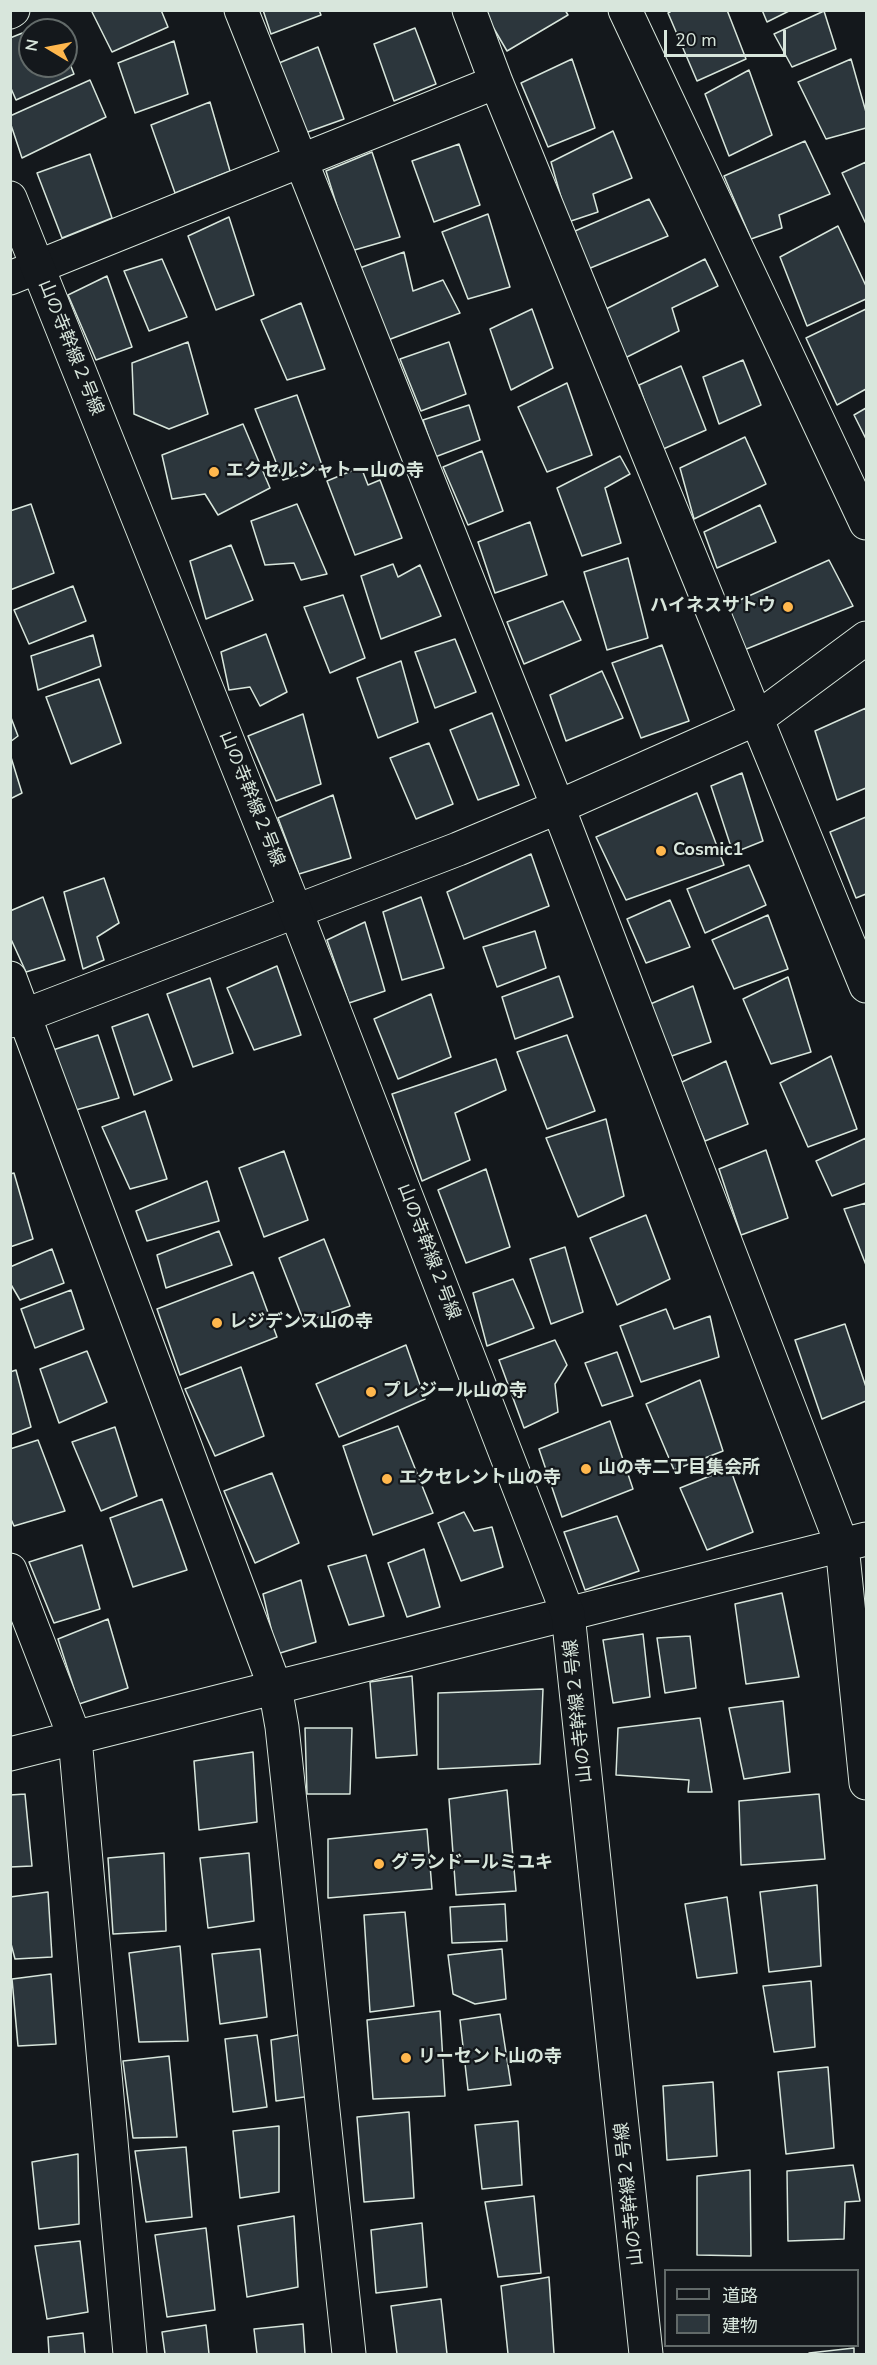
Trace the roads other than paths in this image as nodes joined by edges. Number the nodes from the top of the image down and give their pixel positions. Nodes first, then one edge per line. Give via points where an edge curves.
1 (241, 10) edge
2 (469, 10) edge
3 (625, 10) edge
4 (496, 82) junction
5 (299, 161) junction
6 (10, 198) edge
7 (24, 272) edge
8 (867, 524) edge
9 (867, 638) edge
10 (758, 718) junction
11 (558, 807) junction
12 (296, 912) junction
13 (10, 978) edge
14 (867, 986) edge
15 (18, 1018) edge
16 (854, 1542) edge
17 (10, 1570) edge
18 (568, 1614) junction
19 (275, 1687) junction
20 (75, 1738) junction
21 (10, 1754) edge
22 (867, 1783) edge
23 (130, 2355) edge
24 (349, 2355) edge
25 (646, 2355) edge

1 - 5 street
2 - 4 street
3 - 8 street
4 - 5 street
4 - 10 street
5 - 7 street
5 - 11 street
6 - 7 street, 山の寺幹線２号線
7 - 12 street, 山の寺幹線２号線
9 - 10 street
10 - 11 street
10 - 14 street
11 - 12 street
11 - 16 street
12 - 15 street
12 - 18 street, 山の寺幹線２号線
13 - 15 street
15 - 19 street
16 - 18 street
16 - 22 street
17 - 20 street
18 - 19 street
18 - 25 street, 山の寺幹線２号線
19 - 20 street
19 - 24 street
20 - 21 street
20 - 23 street

